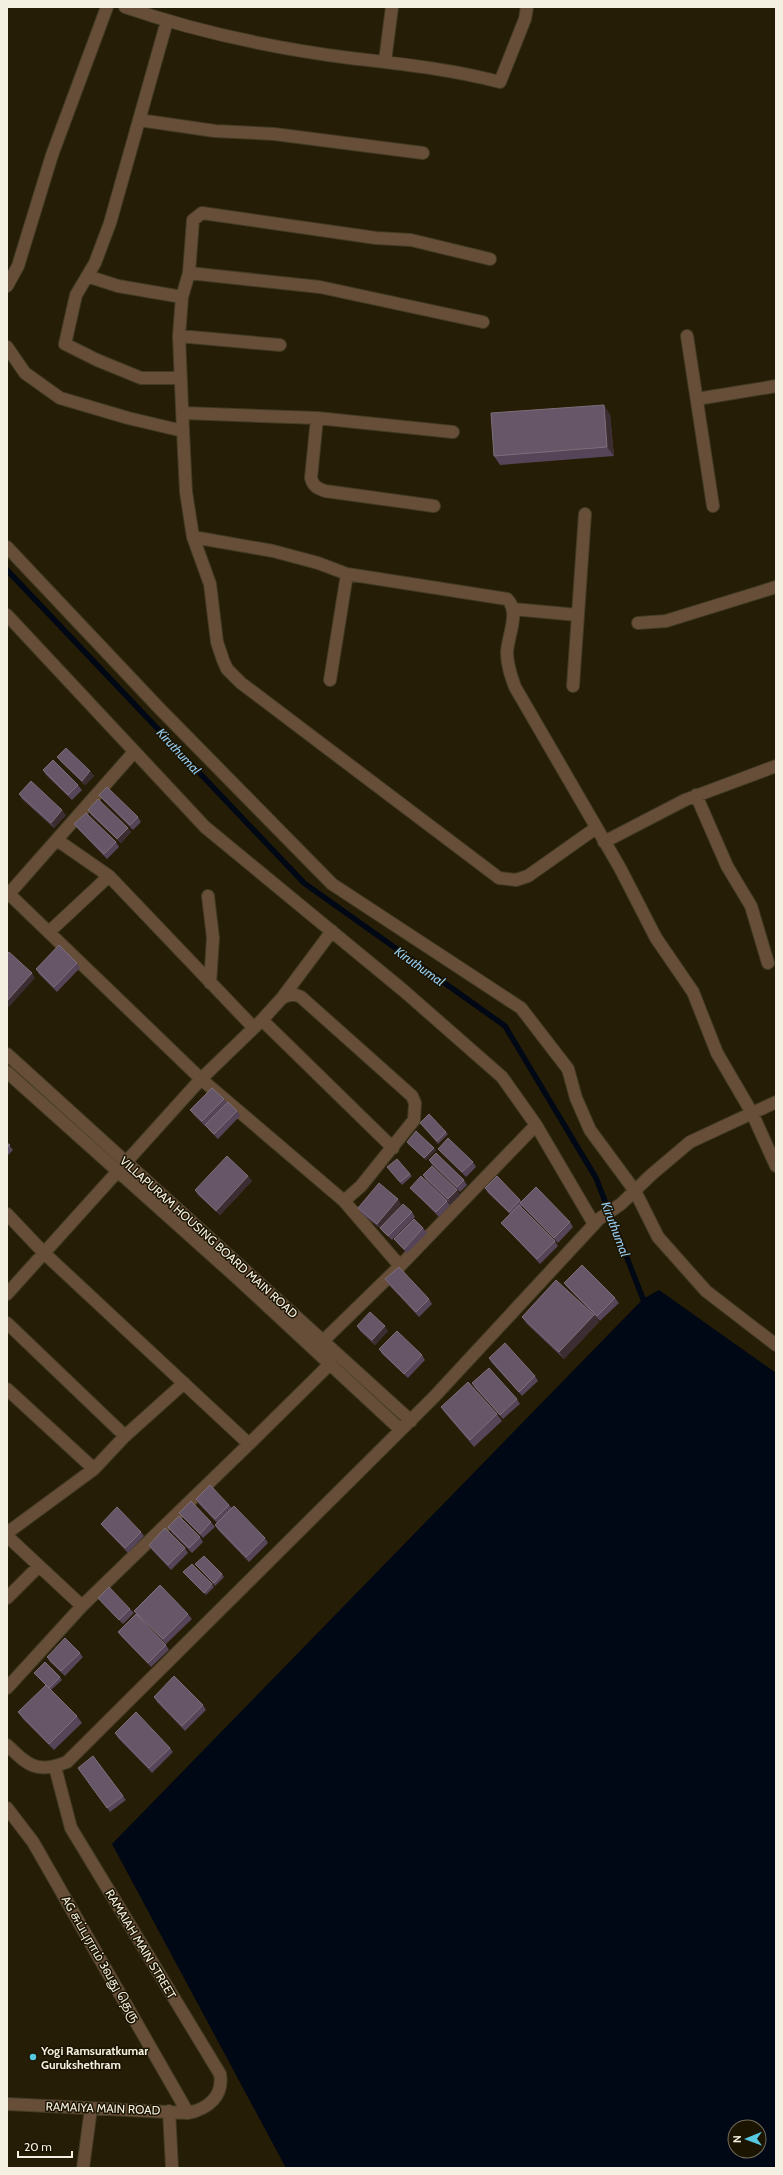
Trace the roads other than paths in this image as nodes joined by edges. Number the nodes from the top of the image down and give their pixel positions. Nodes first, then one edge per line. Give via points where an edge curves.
1 (107, 7) edge
2 (124, 7) edge
3 (392, 7) edge
4 (527, 7) edge
5 (167, 21) junction
6 (385, 61) junction
7 (139, 120) junction
8 (423, 153) dead end
9 (490, 259) dead end
10 (190, 273) junction
11 (87, 276) junction
12 (7, 286) edge
13 (182, 297) junction
14 (483, 322) dead end
15 (178, 336) junction
16 (687, 336) dead end
17 (280, 344) dead end
18 (7, 347) edge
19 (180, 378) junction
20 (776, 386) edge
21 (697, 399) junction
22 (184, 413) junction
23 (317, 418) junction
24 (184, 431) junction
25 (453, 432) dead end
26 (434, 506) dead end
27 (713, 506) dead end
28 (585, 514) dead end
29 (193, 537) junction
30 (7, 547) edge
31 (347, 574) junction
32 (776, 587) edge
33 (513, 609) junction
34 (7, 614) edge
35 (578, 615) junction
36 (638, 623) dead end
37 (330, 680) dead end
38 (573, 686) dead end
39 (134, 752) junction
40 (776, 766) edge
41 (696, 795) junction
42 (596, 828) junction
43 (57, 840) junction
44 (604, 842) junction
45 (108, 876) junction
46 (8, 894) edge
47 (208, 896) dead end
48 (332, 931) junction
49 (49, 932) junction
50 (768, 963) dead end
51 (210, 983) junction
52 (282, 998) junction
53 (258, 1024) junction
54 (7, 1054) edge
55 (7, 1072) edge
56 (201, 1079) junction
57 (776, 1102) edge
58 (752, 1113) junction
59 (536, 1125) junction
60 (393, 1148) junction
61 (127, 1163) junction
62 (776, 1166) edge
63 (117, 1173) junction
64 (635, 1190) junction
65 (344, 1201) junction
66 (7, 1214) edge
67 (596, 1222) junction
68 (44, 1253) junction
69 (400, 1266) junction
70 (7, 1294) edge
71 (7, 1322) edge
72 (323, 1341) junction
73 (776, 1345) edge
74 (330, 1364) junction
75 (184, 1383) junction
76 (7, 1389) edge
77 (411, 1421) junction
78 (401, 1430) junction
79 (125, 1436) junction
80 (249, 1444) junction
81 (94, 1469) junction
82 (7, 1533) edge
83 (7, 1536) edge
84 (39, 1566) junction
85 (7, 1598) edge
86 (82, 1606) junction
87 (7, 1688) edge
88 (7, 1745) edge
89 (55, 1766) junction
90 (7, 1808) edge
91 (7, 2104) edge
92 (91, 2108) junction
93 (169, 2111) junction
94 (194, 2112) junction
95 (83, 2168) edge
96 (172, 2168) edge

1 - 12 street via 52,155 18,266
2 - 5 street
3 - 6 street
4 - 6 street via 525,19 500,82 457,71
5 - 6 street via 220,35 349,58
5 - 7 street
7 - 8 street via 215,131 274,134
7 - 11 street via 110,222 95,263
9 - 10 street via 415,241 376,238 209,212 196,216 192,226
10 - 13 street
10 - 14 street via 320,287
11 - 13 street via 118,286
11 - 19 street via 76,295 65,344 141,378
13 - 15 street
15 - 17 street
15 - 19 street
16 - 21 street
18 - 24 street via 24,373 60,398
19 - 22 street
20 - 21 street
21 - 27 street
22 - 23 street
22 - 24 street
23 - 25 street
23 - 26 street via 311,478 317,488
24 - 29 street via 186,492
28 - 35 street
29 - 31 street via 273,551
29 - 42 street via 210,584 217,642 227,669 241,683 499,878 516,880 528,876
30 - 64 street via 159,708 332,884 522,1008 568,1069 576,1098 590,1130
31 - 33 street via 506,600
31 - 37 street
32 - 36 street via 666,621
33 - 35 street
33 - 42 street via 507,653 515,687
34 - 39 street
35 - 38 street
39 - 43 street
39 - 48 street via 204,827
40 - 41 street
41 - 44 street
41 - 50 street via 728,866 751,906
42 - 44 street
43 - 45 street
43 - 46 street
44 - 58 street via 656,938 693,992 717,1053
45 - 49 street
45 - 51 street
46 - 49 street
47 - 51 street via 213,938
48 - 52 street
48 - 59 street via 404,990 502,1077
49 - 56 street
51 - 53 street
52 - 53 street
52 - 60 street via 296,995 301,997 412,1096 415,1103 414,1120
53 - 56 street
53 - 60 street
54 - 61 street, VILLAPURAM HOUSING BOARD MAIN ROAD
55 - 63 street, VILLAPURAM HOUSING BOARD MAIN ROAD
56 - 61 street
56 - 65 street
57 - 58 street
58 - 62 street
58 - 64 street via 690,1142
59 - 67 street
59 - 69 street
60 - 65 street via 361,1186
61 - 63 street
61 - 72 street, VILLAPURAM HOUSING BOARD MAIN ROAD
63 - 68 street
63 - 74 street, VILLAPURAM HOUSING BOARD MAIN ROAD
64 - 67 street
64 - 73 street via 658,1237 706,1291
65 - 69 street
66 - 68 street
67 - 77 street
68 - 70 street
68 - 75 street
69 - 72 street
71 - 79 street
72 - 74 street
72 - 77 street, VILLAPURAM HOUSING BOARD MAIN ROAD
74 - 78 street, VILLAPURAM HOUSING BOARD MAIN ROAD
74 - 80 street
75 - 79 street
75 - 80 street
76 - 81 street
77 - 78 street
78 - 89 street via 67,1762
79 - 81 street
80 - 86 street
81 - 82 street
83 - 84 street
84 - 85 street
84 - 86 street
86 - 87 street
88 - 89 street via 25,1763 40,1769
89 - 94 street, RAMAIAH MAIN STREET via 71,1828 220,2074 220,2090 214,2101
90 - 94 street, AG சுப்புராம் 3வது தெரு via 33,1842
91 - 92 street, RAMAIYA MAIN ROAD
92 - 93 street, RAMAIYA MAIN ROAD
92 - 95 street
93 - 94 street, RAMAIYA MAIN ROAD
93 - 96 street

